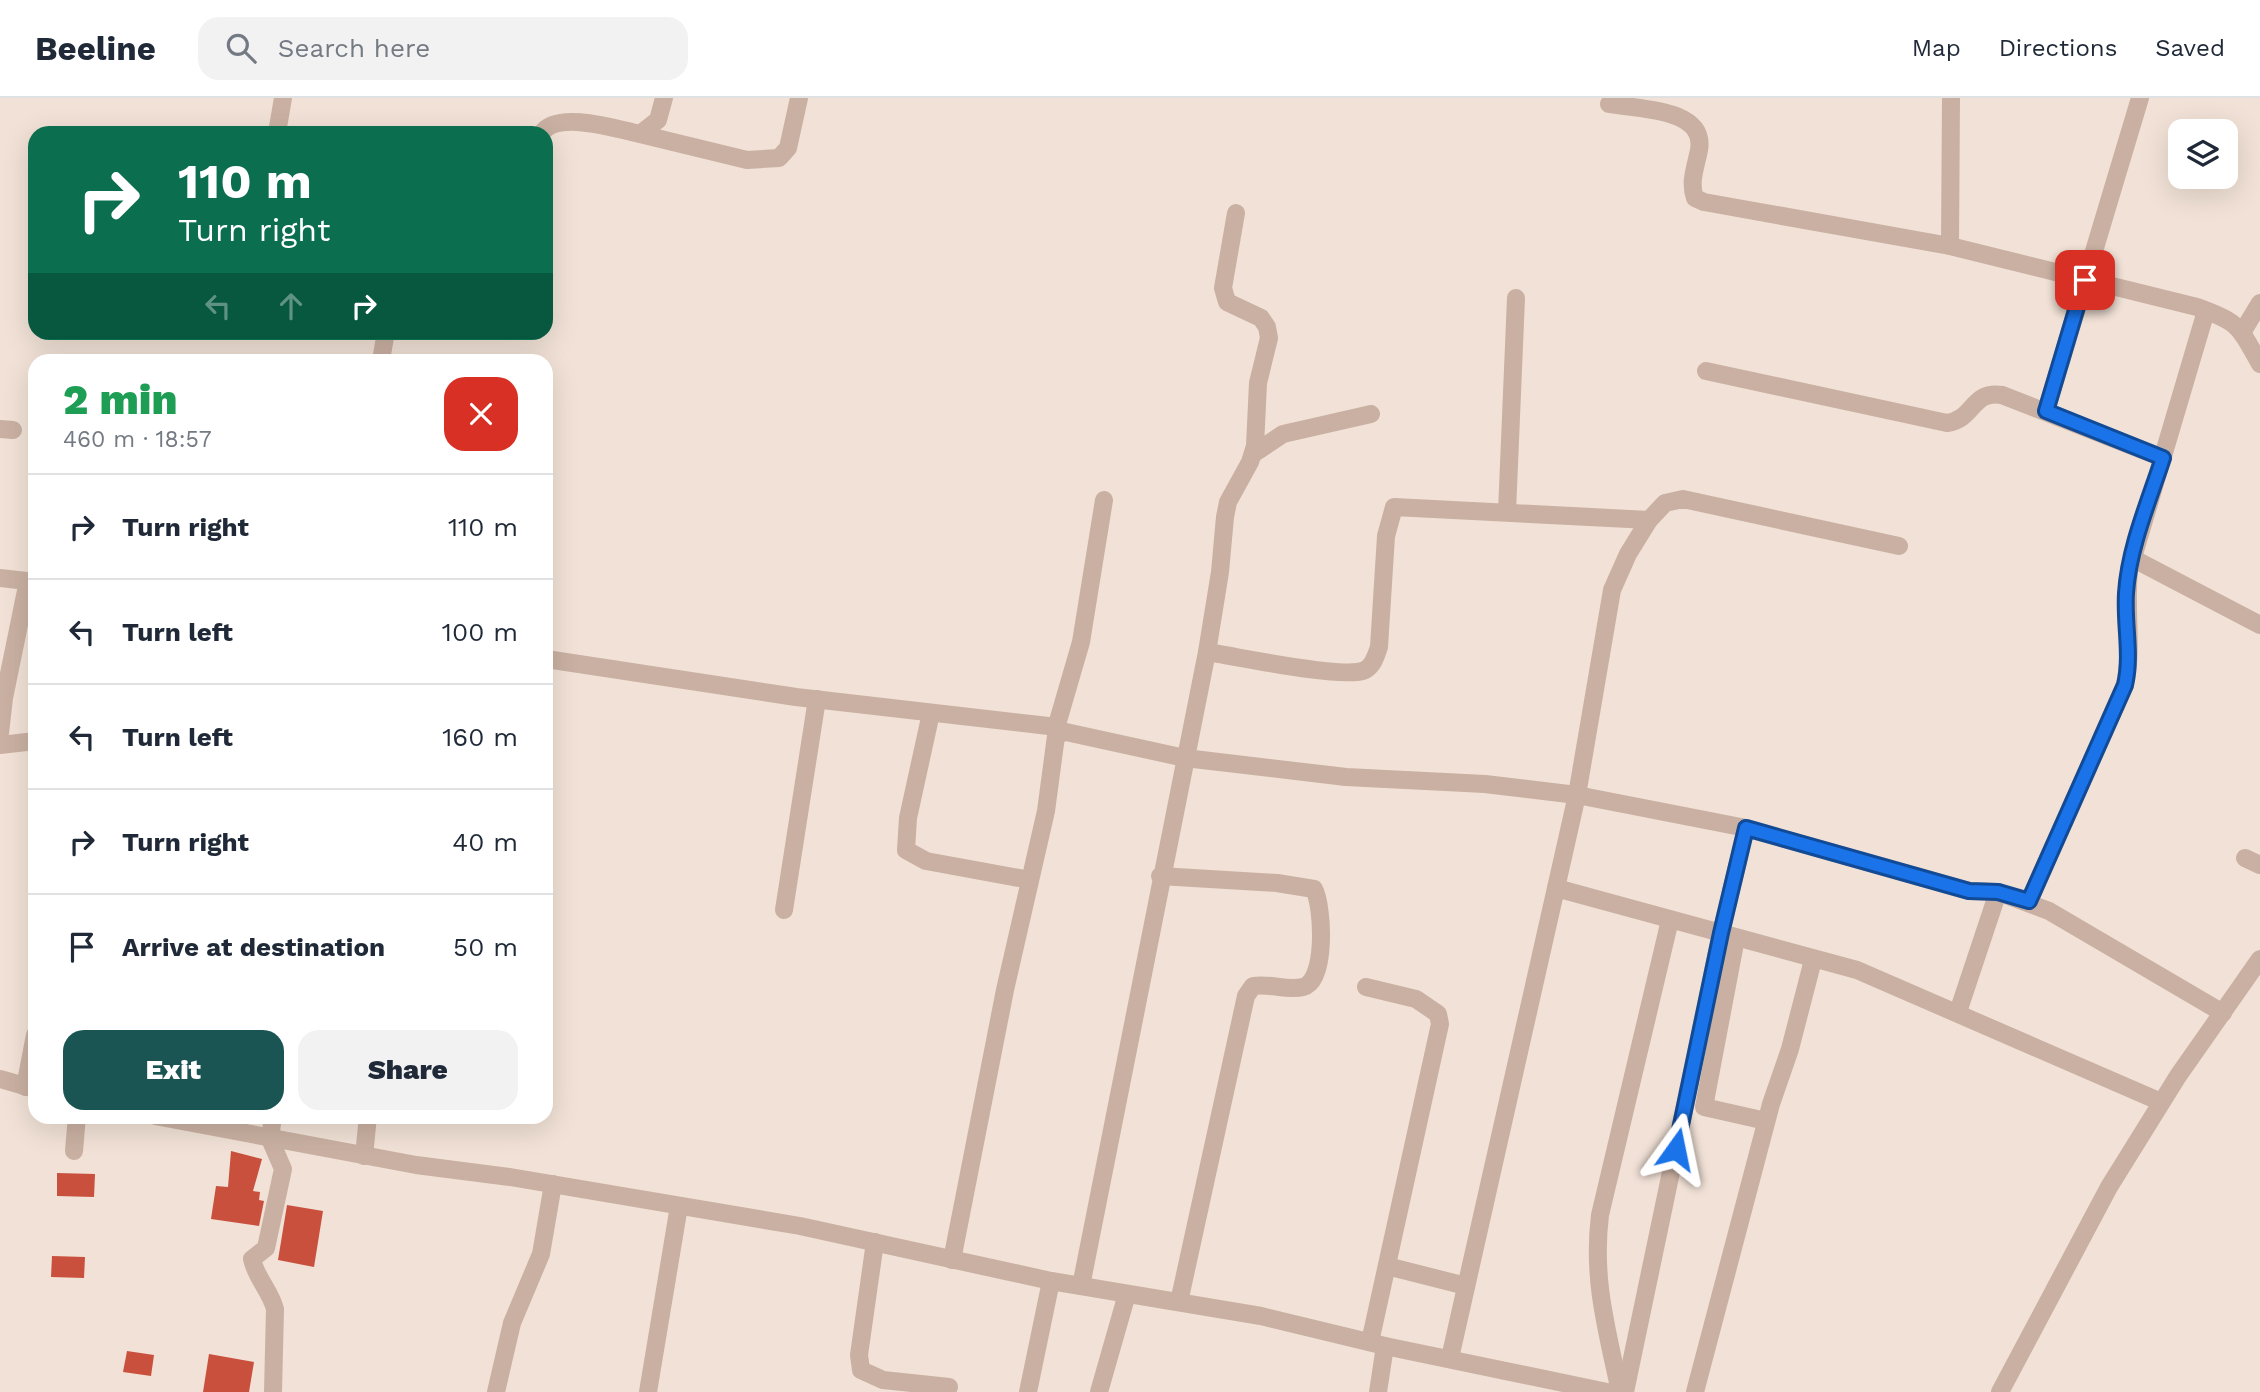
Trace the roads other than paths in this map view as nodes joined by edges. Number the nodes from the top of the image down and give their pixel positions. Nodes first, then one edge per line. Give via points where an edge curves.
1 (284, 98) edge
2 (664, 98) edge
3 (799, 98) edge
4 (1951, 98) edge
5 (2140, 98) edge
6 (1609, 104) dead end
7 (278, 126) edge
8 (552, 126) edge
9 (640, 134) junction
10 (1236, 213) dead end
11 (1950, 246) junction
12 (2085, 280) junction
13 (1516, 298) dead end
14 (2260, 303) edge
15 (2206, 311) junction
16 (2243, 331) junction
17 (2260, 364) edge
18 (1706, 371) dead end
19 (2046, 411) junction
20 (1371, 414) dead end
21 (1253, 454) junction
22 (2163, 458) junction
23 (1104, 500) dead end
24 (1507, 512) junction
25 (1649, 520) junction
26 (1899, 546) dead end
27 (2132, 558) junction
28 (0, 578) edge
29 (28, 581) edge
30 (28, 594) edge
31 (2260, 625) edge
32 (1207, 652) junction
33 (553, 660) edge
34 (817, 699) junction
35 (931, 713) junction
36 (1056, 731) junction
37 (0, 733) edge
38 (28, 742) edge
39 (0, 745) edge
40 (1185, 758) junction
41 (1577, 795) junction
42 (1746, 828) junction
43 (1160, 876) junction
44 (1030, 880) junction
45 (1556, 888) junction
46 (1998, 892) junction
47 (2029, 901) junction
48 (784, 910) dead end
49 (1670, 920) junction
50 (1728, 935) junction
51 (2260, 959) edge
52 (1813, 960) junction
53 (1366, 987) dead end
54 (1958, 1012) junction
55 (2223, 1013) junction
56 (0, 1079) edge
57 (28, 1087) edge
58 (2161, 1102) junction
59 (1766, 1121) junction
60 (76, 1124) edge
61 (213, 1124) edge
62 (272, 1124) edge
63 (367, 1124) edge
64 (270, 1139) junction
65 (74, 1152) dead end
66 (364, 1156) junction
67 (553, 1184) junction
68 (679, 1206) junction
69 (875, 1242) junction
70 (952, 1260) junction
71 (1387, 1266) junction
72 (1051, 1281) junction
73 (1081, 1286) junction
74 (1466, 1286) junction
75 (1127, 1294) junction
76 (1179, 1302) junction
77 (1378, 1344) junction
78 (1450, 1358) junction
79 (949, 1387) dead end
80 (273, 1392) edge
81 (496, 1392) edge
82 (648, 1392) edge
83 (1028, 1392) edge
84 (1099, 1392) edge
85 (1378, 1392) edge
86 (1607, 1392) edge
87 (1623, 1392) edge
88 (1695, 1392) edge
89 (2000, 1392) edge

1 - 7 street
2 - 9 street via 659,120
3 - 9 street via 788,148 779,158 747,160
4 - 11 street
5 - 12 street
6 - 11 street via 1681,118 1695,126 1700,136 1692,189 1695,198 1704,202
8 - 9 street via 569,121
10 - 21 street via 1223,288 1227,302 1261,318 1269,338 1258,383
11 - 12 street
12 - 15 street
12 - 19 street
13 - 24 street
14 - 16 street
15 - 16 street via 2233,321
15 - 22 street
16 - 17 street
18 - 19 street via 1947,423 1958,421 1990,393
19 - 22 street
20 - 21 street via 1283,434
21 - 32 street via 1228,502
22 - 27 street
23 - 36 street via 1081,642
24 - 25 street
24 - 32 street via 1394,507 1385,536 1379,648 1365,670 1338,672
25 - 26 street via 1665,503 1703,501
25 - 41 street via 1612,590
27 - 31 street
27 - 47 street via 2126,595 2130,663 2125,685
28 - 29 street
30 - 37 street
32 - 40 street
33 - 34 street
34 - 35 street
34 - 48 street
35 - 36 street
35 - 44 street via 908,818 906,850 926,861
36 - 40 street
36 - 44 street via 1046,811
38 - 39 street
40 - 41 street via 1346,777 1485,784
40 - 43 street
41 - 42 street
41 - 45 street
42 - 46 street via 1969,891
42 - 50 street
43 - 73 street
43 - 76 street via 1301,886 1314,890 1319,898 1320,920 1319,969 1312,981 1303,987 1253,986 1246,996
44 - 70 street
45 - 49 street
45 - 74 street
46 - 47 street
46 - 54 street
47 - 55 street
49 - 50 street
49 - 87 street via 1600,1215 1595,1254
50 - 52 street
50 - 59 street via 1704,1107
50 - 87 street
51 - 55 street
52 - 54 street via 1887,980
52 - 59 street
53 - 71 street via 1416,999 1438,1014 1440,1024
54 - 58 street
55 - 58 street
56 - 57 street
58 - 89 street via 2082,1232
59 - 88 street
60 - 65 street
61 - 64 street
62 - 64 street
63 - 66 street
64 - 66 street
64 - 80 street via 283,1169 266,1248 252,1259 255,1274 275,1309
66 - 67 street
67 - 68 street
67 - 81 street via 541,1254 512,1323
68 - 69 street
68 - 82 street
69 - 70 street
69 - 79 street via 859,1355 862,1370 883,1380
70 - 72 street
71 - 74 street
71 - 77 street
72 - 73 street
72 - 83 street
73 - 75 street
74 - 78 street
75 - 76 street
75 - 84 street
76 - 77 street
77 - 78 street
77 - 85 street
78 - 86 street

